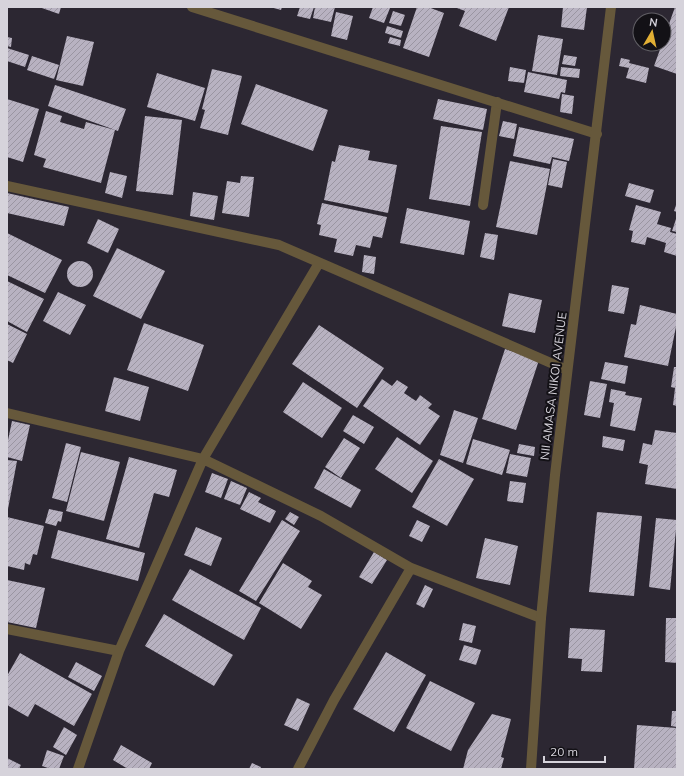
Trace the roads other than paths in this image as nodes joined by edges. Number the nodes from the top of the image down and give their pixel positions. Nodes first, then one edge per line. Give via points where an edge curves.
1 (192, 7) edge
2 (611, 7) edge
3 (497, 102) junction
4 (597, 134) junction
5 (7, 186) edge
6 (483, 205) dead end
7 (319, 263) junction
8 (567, 370) junction
9 (7, 413) edge
10 (203, 459) junction
11 (411, 568) junction
12 (541, 618) junction
13 (7, 629) edge
14 (119, 651) junction
15 (78, 769) edge
16 (298, 769) edge
17 (531, 769) edge

1 - 3 street
2 - 4 street, NII AMASA NIKOI AVENUE
3 - 4 street
3 - 6 street
4 - 8 street, NII AMASA NIKOI AVENUE
5 - 7 street via 279,245
7 - 8 street
7 - 10 street
8 - 12 street, NII AMASA NIKOI AVENUE
9 - 10 street
10 - 11 street via 321,516
10 - 14 street
11 - 12 street
11 - 16 street via 334,700
12 - 17 street, NII AMASA NIKOI AVENUE
13 - 14 street
14 - 15 street

